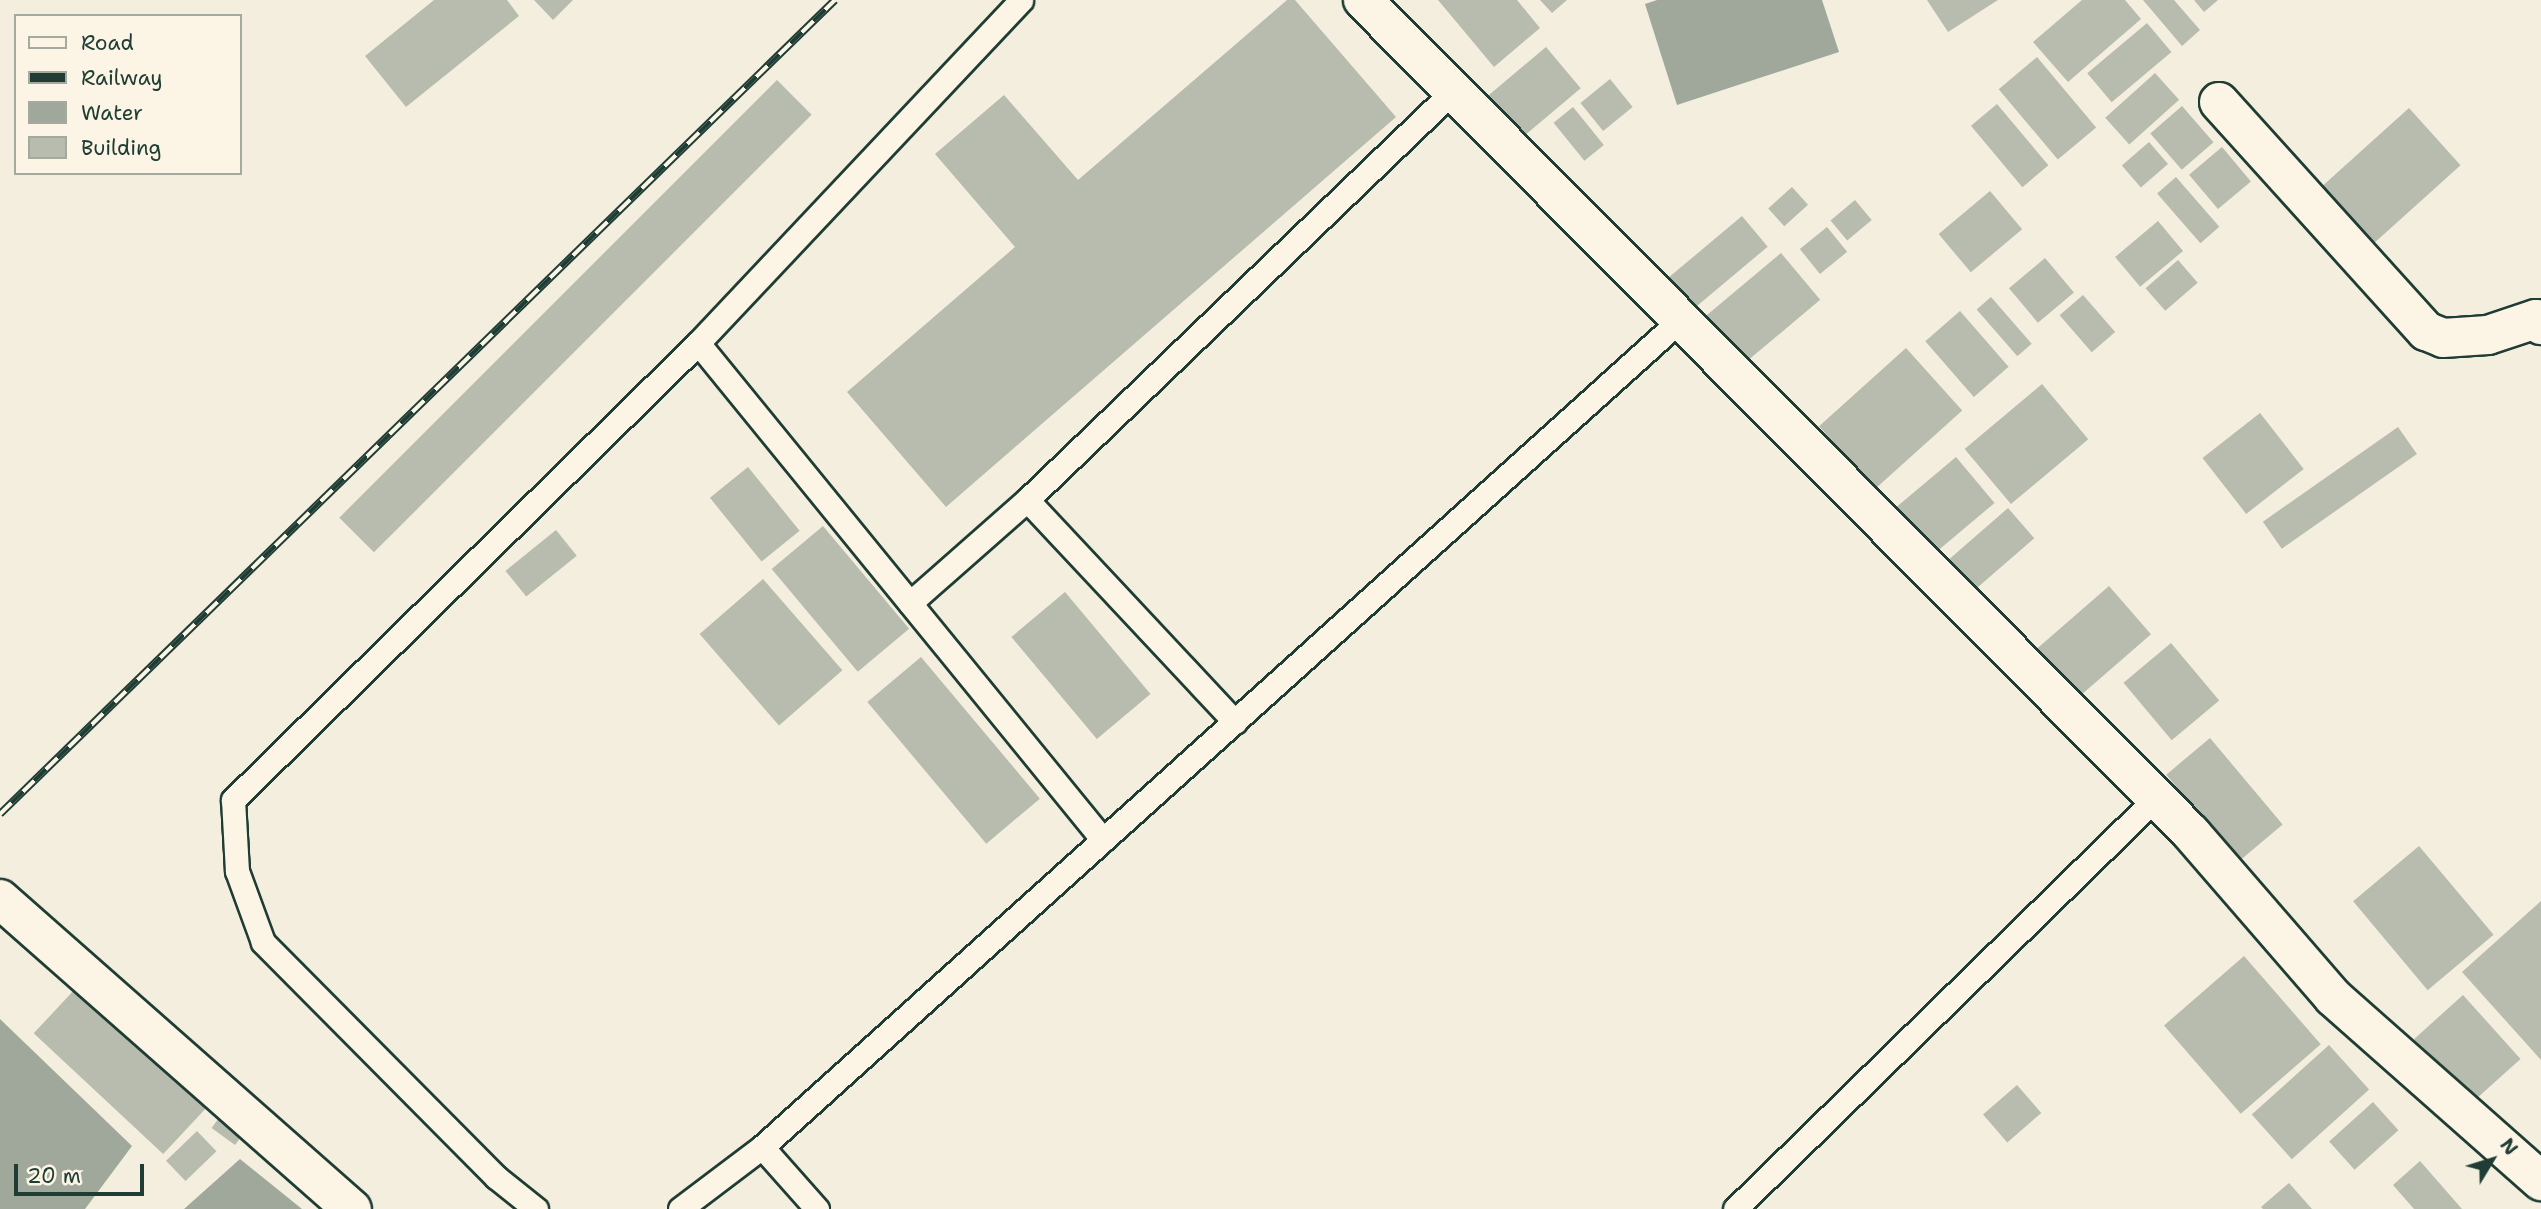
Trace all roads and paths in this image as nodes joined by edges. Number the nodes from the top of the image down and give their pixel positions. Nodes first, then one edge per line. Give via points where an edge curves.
1 (1021, 0) edge
2 (1363, 0) edge
3 (1453, 91) junction
4 (2219, 102) dead end
5 (1679, 321) junction
6 (2541, 325) edge
7 (698, 343) junction
8 (1027, 500) junction
9 (910, 603) junction
10 (1235, 722) junction
11 (2156, 798) junction
12 (1102, 840) junction
13 (0, 899) edge
14 (762, 1147) junction
15 (2541, 1181) edge
16 (352, 1209) edge
17 (536, 1209) edge
18 (680, 1209) edge
19 (817, 1209) edge
20 (1735, 1209) edge

1 - 7 lane
2 - 3 street
3 - 5 street
3 - 8 lane
4 - 6 street via 2426,331 2443,338 2488,335 2536,319
5 - 10 lane
5 - 11 street
7 - 9 lane
7 - 17 lane via 233,800 237,871 263,943 496,1177
8 - 9 lane
8 - 10 lane
9 - 12 lane
10 - 12 lane
11 - 15 street via 2333,997
11 - 20 lane
12 - 14 lane
13 - 16 street
14 - 18 lane
14 - 19 lane

